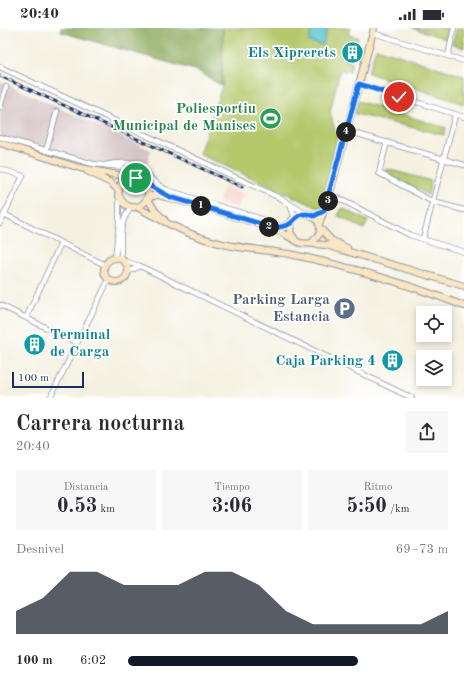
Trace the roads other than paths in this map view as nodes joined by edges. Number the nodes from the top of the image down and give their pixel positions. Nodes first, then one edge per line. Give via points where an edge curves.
1 (454, 28) edge
2 (374, 30) edge
3 (448, 56) junction
4 (464, 61) edge
5 (0, 67) edge
6 (359, 84) junction
7 (6, 87) dead end
8 (0, 107) edge
9 (58, 112) dead end
10 (455, 115) junction
11 (464, 118) edge
12 (347, 131) junction
13 (0, 137) edge
14 (387, 142) junction
15 (0, 143) edge
16 (46, 151) junction
17 (443, 159) junction
18 (105, 165) junction
19 (464, 165) edge
20 (80, 168) junction
21 (0, 169) edge
22 (130, 178) junction
23 (140, 179) junction
24 (146, 185) junction
25 (119, 194) junction
26 (170, 197) junction
27 (147, 198) junction
28 (328, 200) junction
29 (433, 202) junction
30 (290, 205) junction
31 (134, 207) junction
32 (464, 210) edge
33 (324, 211) junction
34 (4, 214) junction
35 (306, 214) junction
36 (314, 216) junction
37 (293, 221) junction
38 (0, 223) edge
39 (173, 226) junction
40 (320, 226) junction
41 (277, 228) junction
42 (294, 239) junction
43 (422, 239) junction
44 (61, 243) junction
45 (311, 243) junction
46 (464, 252) edge
47 (361, 254) junction
48 (120, 259) junction
49 (105, 265) junction
50 (140, 266) junction
51 (128, 272) junction
52 (109, 279) junction
53 (464, 286) edge
54 (0, 305) edge
55 (464, 306) edge
56 (26, 318) junction
57 (77, 343) junction
58 (50, 398) edge
59 (412, 398) edge

1 - 3 street
2 - 3 street
2 - 6 main road
3 - 4 street
5 - 30 street
6 - 10 street
6 - 12 main road
7 - 8 street
9 - 16 street
10 - 11 street
10 - 17 street
12 - 14 street
12 - 28 main road
13 - 16 street
14 - 17 street
14 - 29 street via 379,173
15 - 20 main road
16 - 18 street
17 - 19 street
17 - 29 street
18 - 23 street via 122,167
18 - 41 street via 131,162 142,168 158,185 167,190 265,220
20 - 22 main road
20 - 25 main road via 111,183
21 - 34 street via 23,176
22 - 23 main road
22 - 25 main road via 122,183
23 - 24 main road
24 - 26 main road
24 - 27 main road
25 - 31 main road via 124,204
25 - 48 street
26 - 27 main road via 158,195
26 - 41 main road
27 - 31 main road
27 - 39 main road via 156,212
28 - 33 main road
28 - 43 street via 336,197
29 - 32 street
29 - 43 street
30 - 35 street
30 - 37 street
31 - 39 main road
31 - 48 street via 124,216
33 - 36 main road
33 - 40 main road
34 - 38 street
34 - 44 street
35 - 36 main road
35 - 37 main road
36 - 40 main road
37 - 41 main road
37 - 42 main road via 290,232
39 - 55 main road via 223,244 290,254 362,272
40 - 45 main road via 319,236
40 - 47 main road via 331,240
41 - 42 main road
42 - 45 main road via 304,244
43 - 46 street
44 - 49 street
44 - 56 street
45 - 47 main road
47 - 53 main road
48 - 49 main road via 111,259
48 - 50 street
48 - 51 main road
49 - 52 main road via 104,273
50 - 51 street
50 - 59 street
51 - 52 main road via 120,281
52 - 57 street
54 - 56 street
56 - 57 street
57 - 58 street

